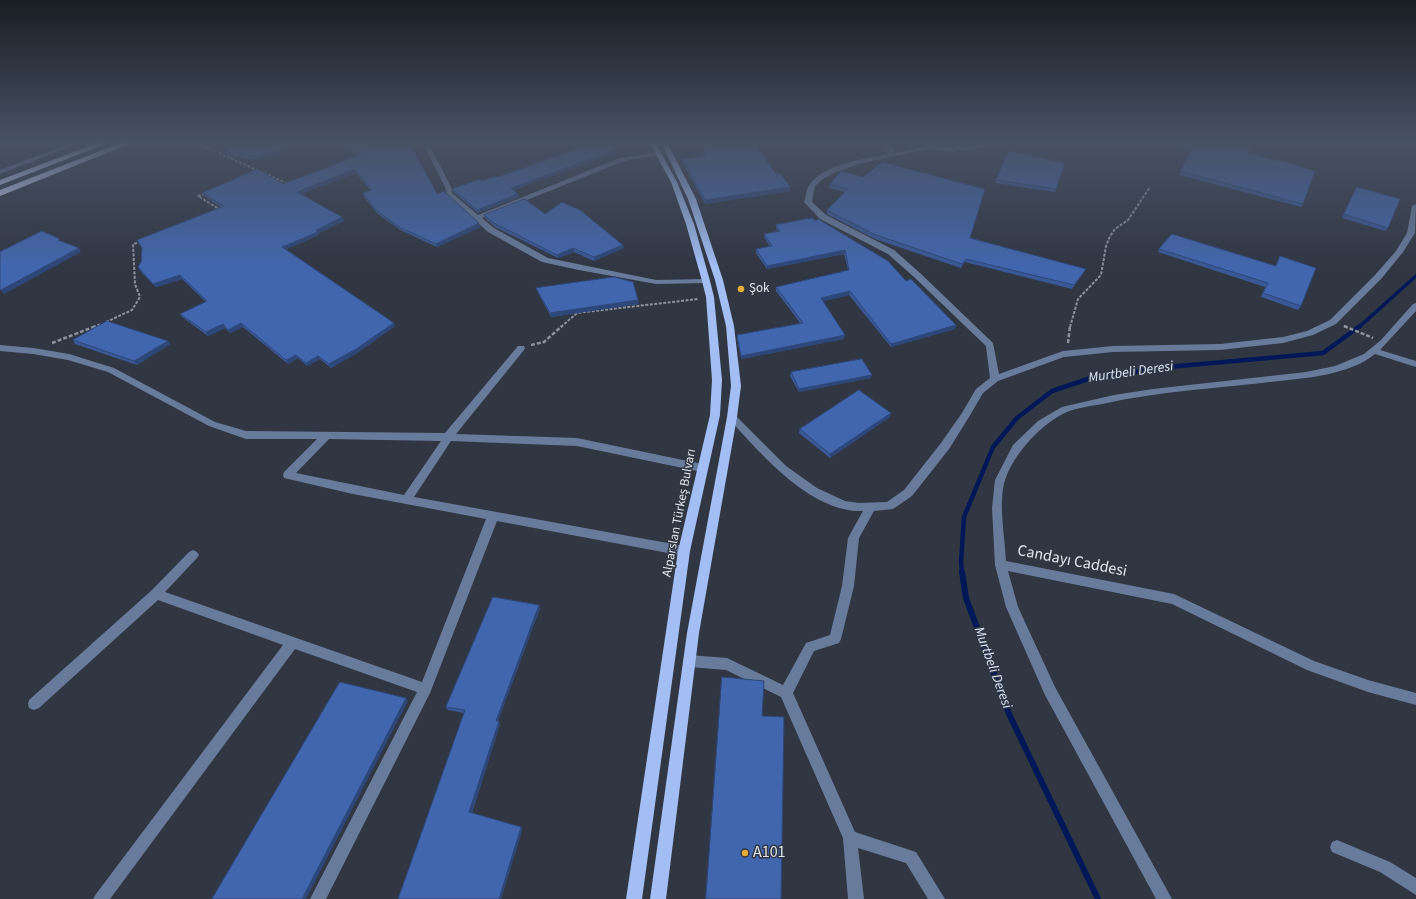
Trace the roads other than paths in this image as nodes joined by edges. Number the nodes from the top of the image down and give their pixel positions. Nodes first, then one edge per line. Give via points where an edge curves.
1 (23, 184) edge
2 (446, 184) edge
3 (560, 184) edge
4 (675, 184) edge
5 (685, 184) edge
6 (814, 184) edge
7 (0, 193) edge
8 (1416, 206) edge
9 (476, 218) junction
10 (706, 282) junction
11 (1416, 306) edge
12 (0, 348) edge
13 (521, 348) road end
14 (1373, 351) junction
15 (1416, 364) edge
16 (994, 379) junction
17 (732, 417) junction
18 (326, 436) junction
19 (448, 437) junction
20 (702, 468) junction
21 (407, 500) junction
22 (871, 506) junction
23 (493, 516) junction
24 (684, 552) junction
25 (193, 555) dead end
26 (1001, 565) junction
27 (156, 594) junction
28 (293, 642) junction
29 (689, 661) junction
30 (425, 689) junction
31 (786, 693) junction
32 (1416, 699) edge
33 (34, 704) dead end
34 (850, 838) junction
35 (1337, 847) dead end
36 (1416, 887) edge
37 (101, 899) edge
38 (318, 899) edge
39 (634, 899) edge
40 (658, 899) edge
41 (856, 899) edge
42 (937, 899) edge
43 (1164, 899) edge

1 - 7 highway
2 - 9 street via 449,194
3 - 9 street
4 - 10 main road, Alparslan Türkeş Bulvarı via 690,224
5 - 17 main road via 719,280 730,326 736,386
6 - 16 street via 808,202 823,216 890,252 917,274 990,346
8 - 16 street via 1411,233 1399,252 1333,322 1310,333 1283,340 1220,347 1128,349 1063,354
9 - 10 street via 491,230 545,260 656,282
10 - 20 main road, Alparslan Türkeş Bulvarı via 710,297 717,380 715,415
11 - 14 street
12 - 18 street via 69,357 111,370 212,424 246,434
13 - 19 street
14 - 15 street
14 - 26 street via 1337,370 1114,398 1065,409 1040,423 1017,448 1000,480 997,508
16 - 22 street via 979,391 945,446 908,493 889,506
17 - 22 street via 782,469 813,491 843,505
17 - 29 main road
18 - 19 street
18 - 21 street via 288,475
19 - 20 street via 577,442
19 - 21 street
20 - 24 main road, Alparslan Türkeş Bulvarı
21 - 23 street
22 - 31 street via 854,538 848,586 835,639 810,647
23 - 24 street
23 - 30 street
24 - 39 main road, Alparslan Türkeş Bulvarı
25 - 27 street
26 - 32 street, Candayı Caddesi via 1174,599 1311,666
26 - 43 street, Candayı Caddesi via 1012,607 1050,691
27 - 28 street
27 - 33 street
28 - 30 street
28 - 37 street
29 - 31 street via 727,664
29 - 40 main road
30 - 38 street
31 - 34 street
34 - 41 street
34 - 42 street via 911,857
35 - 36 street via 1386,867

